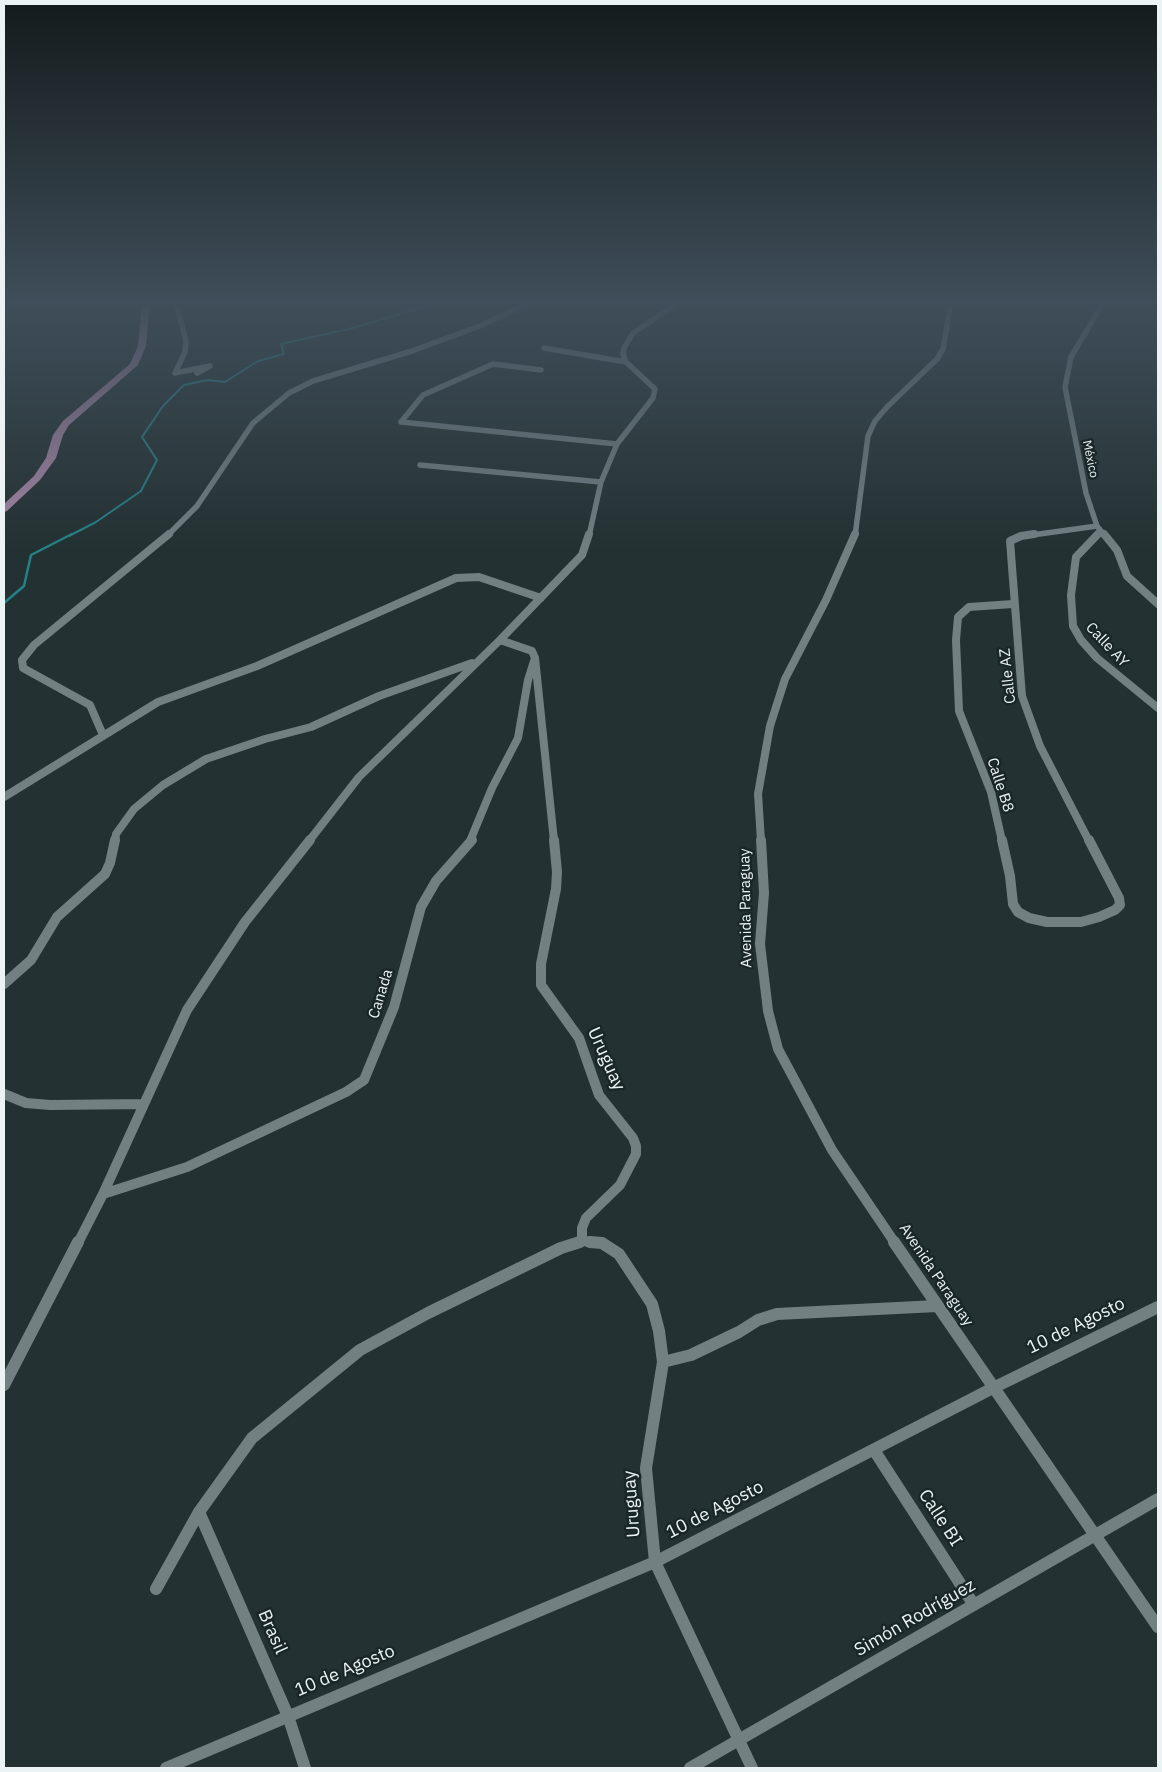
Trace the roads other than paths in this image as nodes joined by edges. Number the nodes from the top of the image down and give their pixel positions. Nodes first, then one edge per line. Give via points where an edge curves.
1 (110, 386) edge
2 (304, 386) edge
3 (444, 386) edge
4 (653, 386) edge
5 (910, 386) edge
6 (1065, 386) edge
7 (617, 444) junction
8 (420, 465) dead end
9 (601, 482) junction
10 (4, 508) edge
11 (1099, 529) junction
12 (541, 598) junction
13 (1014, 604) junction
14 (1158, 604) edge
15 (500, 640) junction
16 (535, 658) junction
17 (476, 662) junction
18 (1158, 708) edge
19 (102, 735) junction
20 (4, 797) edge
21 (1120, 905) joint
22 (4, 984) edge
23 (4, 1094) edge
24 (144, 1104) junction
25 (103, 1194) junction
26 (582, 1241) junction
27 (937, 1306) junction
28 (1158, 1307) edge
29 (663, 1362) junction
30 (4, 1385) edge
31 (992, 1388) junction
32 (874, 1450) junction
33 (1158, 1499) edge
34 (199, 1512) junction
35 (1094, 1536) junction
36 (655, 1562) junction
37 (156, 1589) dead end
38 (974, 1605) junction
39 (1158, 1627) edge
40 (288, 1716) junction
41 (739, 1741) junction
42 (166, 1768) edge
43 (305, 1768) edge
44 (690, 1768) edge
45 (752, 1768) edge

1 - 10 main road via 66,423 58,435 51,458 37,478
2 - 19 street via 289,393 253,423 197,506 157,546 34,644 22,660 24,668 90,705
3 - 7 street via 423,395 401,422
4 - 7 street via 655,389 652,398
5 - 27 street, Avenida Paraguay via 875,421 868,436 857,528 826,600 785,679 770,726 758,794 764,893 760,944 768,1012 778,1049 832,1150
6 - 11 street, México via 1086,493
7 - 9 street
8 - 9 street
9 - 12 street via 582,555
11 - 13 street, Calle AZ via 1010,541
11 - 14 street, México via 1117,550 1127,576
11 - 18 street, Calle AY via 1076,557 1071,596 1072,626 1097,658
12 - 15 street
12 - 19 street via 479,577 456,578 257,666 158,702
13 - 21 street, Calle AZ via 1022,696 1028,718
13 - 21 street, Calle B8 via 969,607 958,618 956,640 958,711 990,792 1013,904 1018,912 1029,918 1065,923 1099,918
15 - 16 street via 532,651
15 - 17 street
16 - 25 street, Canada via 518,738 492,788 474,838 436,881 421,907 394,1007 364,1080 346,1092 187,1168
16 - 26 street, Uruguay via 557,872 541,964 542,985 580,1038 596,1089 636,1146 632,1163 620,1185 586,1218
17 - 22 street via 379,696 310,726 206,759 162,785 134,809 116,834 105,874 57,918 31,960
17 - 24 street via 359,777 245,922 187,1010
19 - 20 street
23 - 24 street via 26,1103 50,1105
24 - 25 street
25 - 30 street
26 - 29 street, Uruguay via 602,1243 620,1254 652,1304 660,1331
26 - 34 street via 561,1248 428,1313 360,1350 252,1438
27 - 29 street via 777,1314 758,1320 691,1355
27 - 31 street, Avenida Paraguay
28 - 31 street, 10 de Agosto
29 - 36 street, Uruguay via 646,1468
31 - 32 street, 10 de Agosto
31 - 35 street, Avenida Paraguay
32 - 36 street, 10 de Agosto
32 - 38 street, Calle BI
33 - 35 street, Simón Rodríguez
34 - 37 street
34 - 40 street, Brasil
35 - 38 street, Simón Rodríguez
35 - 39 street, Avenida Paraguay
36 - 40 street, 10 de Agosto
36 - 41 street, Uruguay
38 - 41 street, Simón Rodríguez
40 - 42 street, 10 de Agosto
40 - 43 street, Brasil
41 - 44 street, Simón Rodríguez
41 - 45 street, Uruguay

